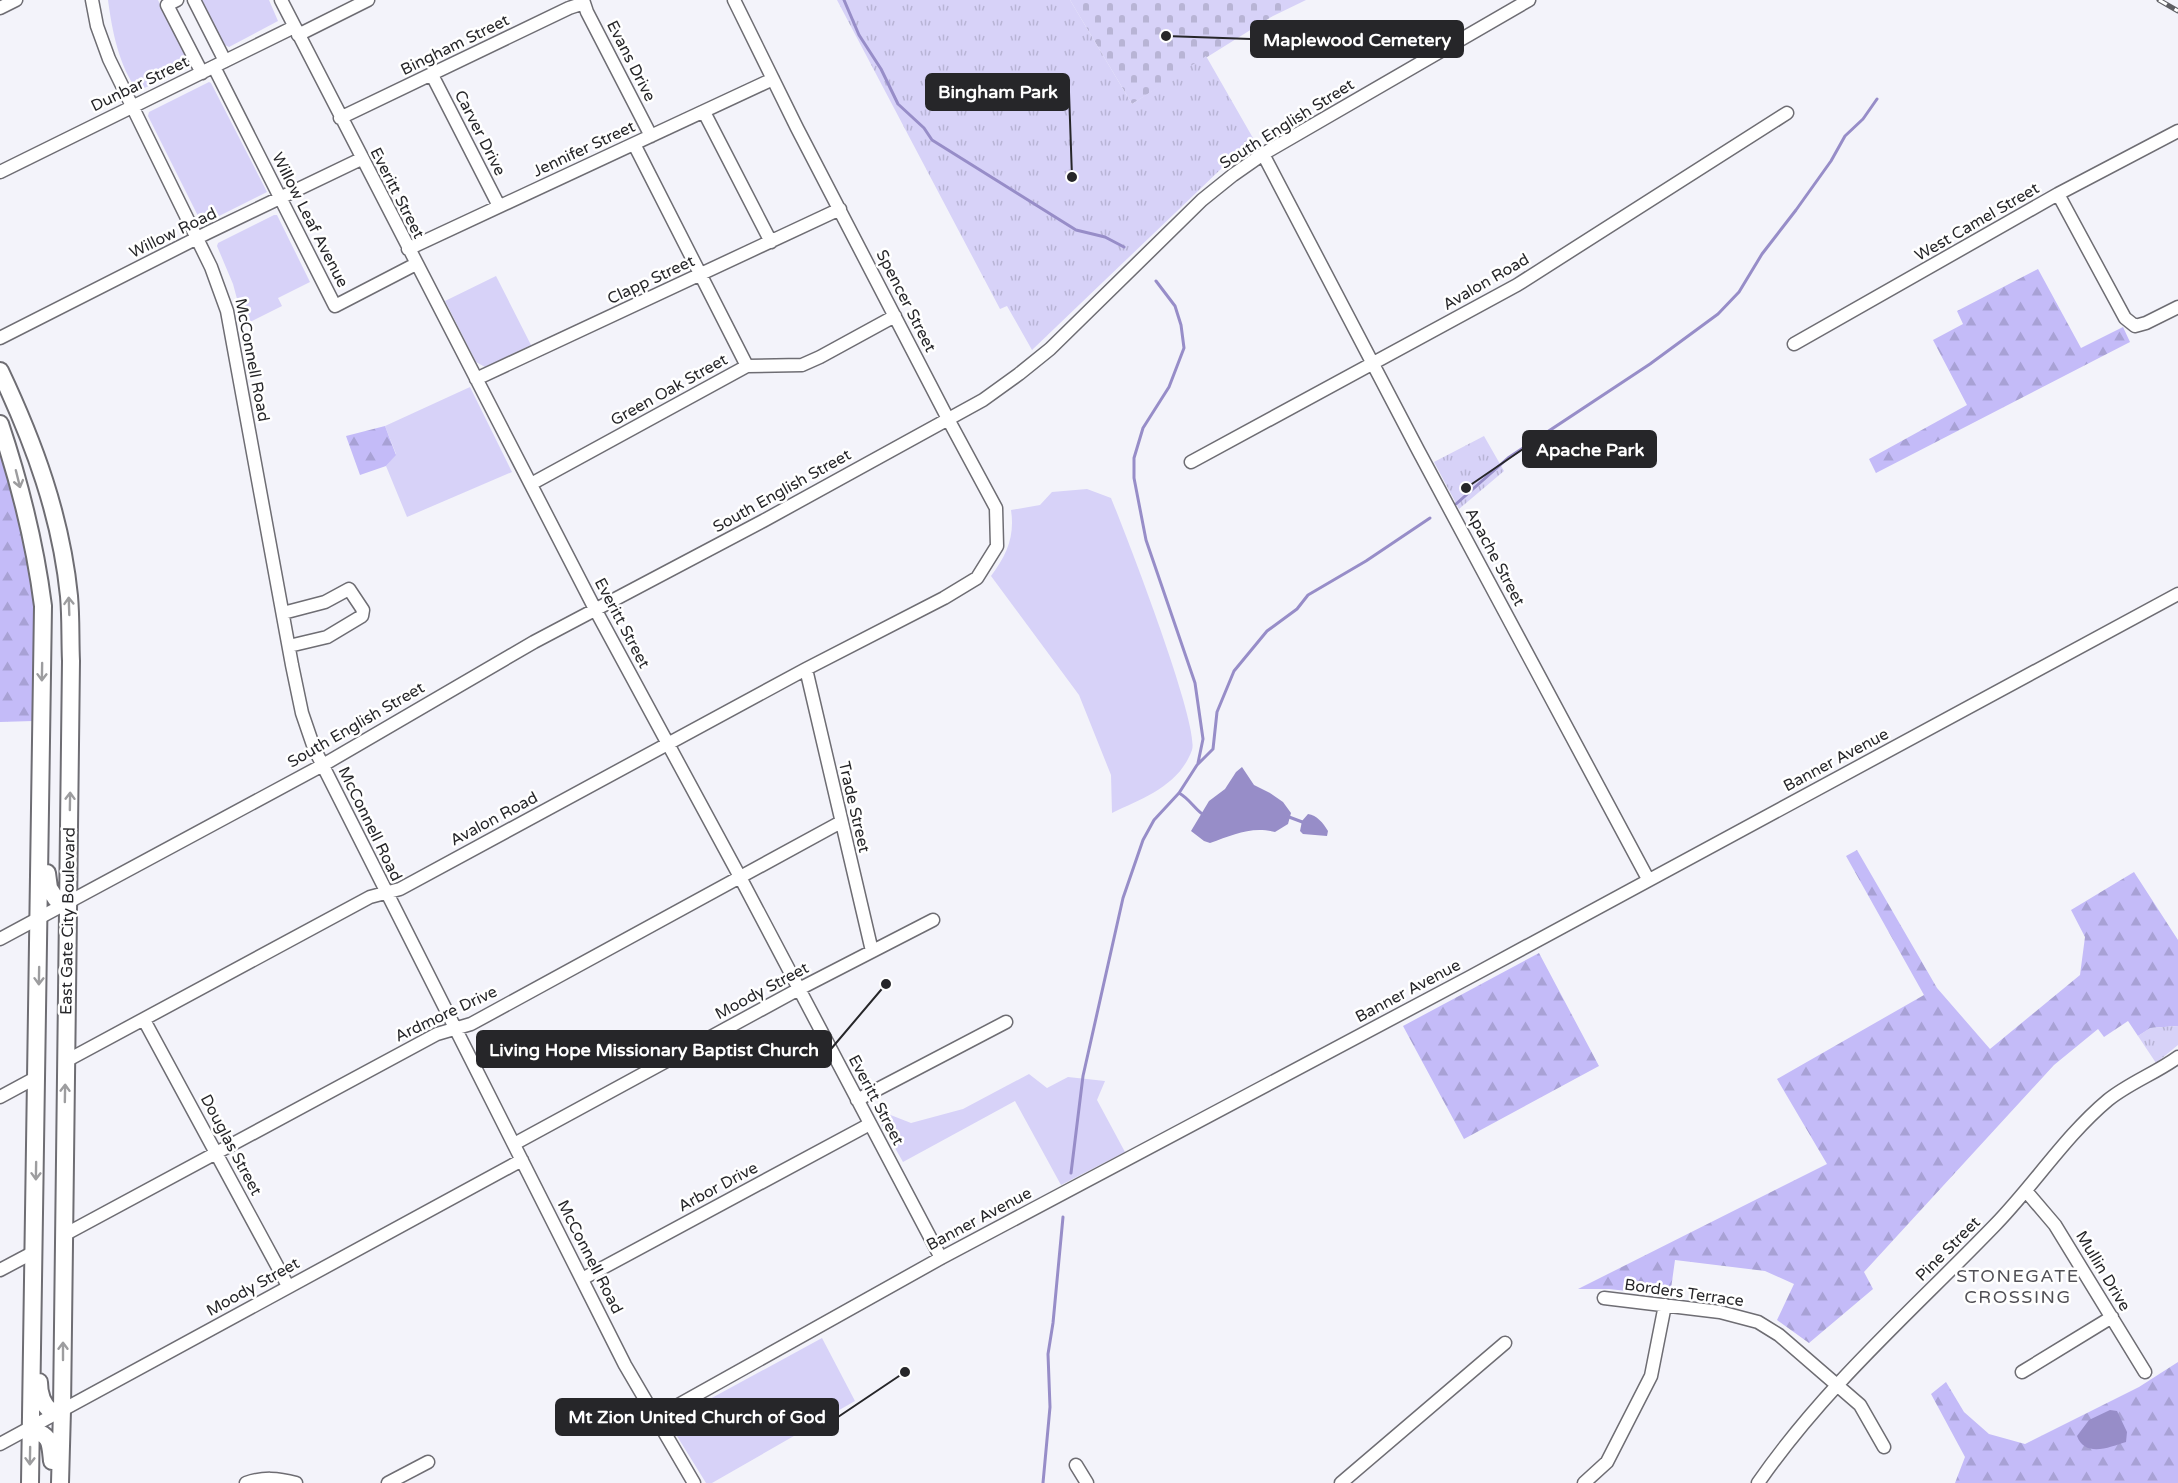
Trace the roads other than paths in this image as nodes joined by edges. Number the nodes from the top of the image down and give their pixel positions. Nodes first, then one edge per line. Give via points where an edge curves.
1 (16, 0) edge
2 (92, 0) edge
3 (177, 0) edge
4 (194, 0) edge
5 (281, 0) edge
6 (368, 0) edge
7 (734, 0) edge
8 (1529, 0) edge
9 (583, 2) edge
10 (568, 4) edge
11 (0, 8) edge
12 (296, 31) junction
13 (225, 61) junction
14 (208, 70) junction
15 (432, 75) junction
16 (774, 79) junction
17 (131, 107) junction
18 (704, 112) junction
19 (1787, 114) dead end
20 (340, 118) junction
21 (2178, 131) edge
22 (651, 136) junction
23 (634, 144) junction
24 (1263, 154) junction
25 (361, 159) junction
26 (0, 172) edge
27 (2058, 194) junction
28 (280, 199) junction
29 (499, 206) junction
30 (840, 209) junction
31 (197, 238) junction
32 (771, 242) junction
33 (408, 249) junction
34 (416, 264) junction
35 (701, 275) junction
36 (2178, 308) edge
37 (895, 316) junction
38 (0, 338) edge
39 (1794, 344) dead end
40 (1374, 364) junction
41 (747, 366) junction
42 (0, 371) edge
43 (476, 379) junction
44 (948, 419) junction
45 (0, 424) edge
46 (1191, 462) dead end
47 (531, 484) junction
48 (2178, 594) edge
49 (938, 601) joint
50 (595, 609) junction
51 (283, 613) junction
52 (289, 646) junction
53 (806, 669) junction
54 (668, 743) junction
55 (323, 765) junction
56 (41, 812) junction
57 (841, 822) junction
58 (740, 877) junction
59 (1648, 879) junction
60 (386, 892) junction
61 (69, 902) junction
62 (40, 917) junction
63 (933, 920) dead end
64 (0, 939) edge
65 (872, 951) junction
66 (799, 989) junction
67 (67, 1006) junction
68 (144, 1020) junction
69 (1005, 1022) dead end
70 (456, 1028) junction
71 (2177, 1059) edge
72 (66, 1061) junction
73 (37, 1077) junction
74 (0, 1097) edge
75 (857, 1100) junction
76 (870, 1124) junction
77 (514, 1144) junction
78 (216, 1152) junction
79 (522, 1160) junction
80 (2026, 1191) junction
81 (64, 1235) junction
82 (34, 1252) junction
83 (941, 1258) junction
84 (2, 1264) edge
85 (582, 1279) junction
86 (288, 1286) junction
87 (1604, 1298) dead end
88 (1665, 1305) junction
89 (2112, 1317) junction
90 (33, 1330) junction
91 (1504, 1343) dead end
92 (2022, 1372) dead end
93 (2145, 1372) dead end
94 (1838, 1384) junction
95 (62, 1410) junction
96 (655, 1418) junction
97 (31, 1429) junction
98 (0, 1444) edge
99 (1884, 1447) dead end
100 (429, 1462) dead end
101 (1076, 1466) dead end
102 (30, 1483) edge
103 (57, 1483) edge
104 (246, 1483) edge
105 (296, 1483) edge
106 (388, 1483) edge
107 (694, 1483) edge
108 (1087, 1483) edge
109 (1341, 1483) edge
110 (1584, 1483) edge
111 (1758, 1483) edge

1 - 11 street
2 - 17 street, McConnell Road via 109,59
3 - 14 street, Willow Leaf Avenue via 167,5
4 - 13 street
5 - 12 street, Everitt Street
6 - 12 street, Dunbar Street
7 - 16 street, Spencer Street
8 - 24 street, South English Street
9 - 10 street, Bingham Street
9 - 22 street, Evans Drive
10 - 15 street, Bingham Street
12 - 13 street, Dunbar Street
12 - 20 street, Everitt Street
13 - 14 street, Dunbar Street
14 - 17 street, Dunbar Street
14 - 28 street, Willow Leaf Avenue
15 - 20 street, Bingham Street
15 - 29 street, Carver Drive
16 - 18 street, Jennifer Street
16 - 30 street, Spencer Street
17 - 26 street, Dunbar Street
17 - 31 street, McConnell Road
18 - 22 street, Jennifer Street
18 - 32 street
19 - 40 street, Avalon Road via 1517,285
20 - 25 street, Everitt Street
21 - 27 street, West Camel Street
22 - 23 street, Jennifer Street
23 - 29 street, Jennifer Street
23 - 35 street
24 - 40 street, Apache Street
24 - 44 street, South English Street via 1202,200 1034,363 1003,387
25 - 28 street, Willow Road
25 - 33 street, Everitt Street
27 - 36 street via 2125,318 2135,326 2146,324
27 - 39 street, West Camel Street
28 - 31 street, Willow Road
28 - 34 street, Willow Leaf Avenue via 335,306
29 - 33 street, Jennifer Street
30 - 32 street, Clapp Street
30 - 37 street, Spencer Street
31 - 38 street, Willow Road
31 - 51 street, McConnell Road via 227,311
32 - 35 street, Clapp Street
33 - 34 street, Everitt Street
34 - 43 street, Everitt Street
35 - 41 street
35 - 43 street, Clapp Street
37 - 41 street, Green Oak Street via 802,365
37 - 44 street, Spencer Street
40 - 46 street, Avalon Road
40 - 59 street, Apache Street
41 - 47 street, Green Oak Street
61 -> 42 main road, East Gate City Boulevard via 69,596 59,532 45,480
43 - 47 street, Everitt Street
44 - 49 street, Spencer Street via 996,508 997,546 977,578
44 - 50 street, South English Street
45 -> 56 main road, East Gate City Boulevard via 34,544 43,606
47 - 50 street, Everitt Street
48 - 59 street, Banner Avenue
49 - 53 street, Avalon Road
50 - 54 street, Everitt Street
50 - 55 street, South English Street
51 - 52 street, McConnell Road
51 - 52 street via 325,602 349,589 363,610 362,616 327,637
52 - 55 street, McConnell Road via 302,713
53 - 54 street, Avalon Road
53 - 57 street, Trade Street
54 - 58 street, Everitt Street
54 - 60 street, Avalon Road via 400,889
55 - 60 street, McConnell Road
55 - 61 street, South English Street
56 - 61 main road via 49,888 56,899
56 - 62 main road, East Gate City Boulevard
57 - 58 street, Ardmore Drive
57 - 65 street, Trade Street
58 - 66 street, Everitt Street
58 - 70 street, Ardmore Drive via 471,1024
59 - 83 street, Banner Avenue
60 - 68 street, Avalon Road via 370,897
60 - 70 street, McConnell Road
61 - 62 street, South English Street
61 - 67 main road, East Gate City Boulevard
62 - 64 street, South English Street
62 - 67 main road via 57,929 61,942 61,981
62 -> 73 main road, East Gate City Boulevard
63 - 65 street, Moody Street
65 - 66 street, Moody Street
66 - 75 street, Everitt Street
66 - 77 street, Moody Street
67 - 72 main road, East Gate City Boulevard
68 - 72 street, Avalon Road
68 - 78 street, Douglas Street
69 - 75 street
70 - 77 street, McConnell Road
70 - 78 street, Ardmore Drive via 437,1034
71 - 80 street, Pine Street via 2110,1098 2059,1149
81 -> 72 main road, East Gate City Boulevard
73 - 74 street
73 -> 82 main road, East Gate City Boulevard
75 - 76 street, Everitt Street
76 - 83 street, Everitt Street
76 - 85 street, Arbor Drive
77 - 79 street, McConnell Road
78 - 81 street, Ardmore Drive
78 - 86 street, Douglas Street
79 - 85 street, McConnell Road
79 - 86 street, Moody Street
80 - 89 street, Mullin Drive via 2055,1225
80 - 94 street, Pine Street
95 -> 81 main road, East Gate City Boulevard
82 - 84 street
82 - 90 main road, East Gate City Boulevard
83 - 96 street, Banner Avenue
85 - 96 street, McConnell Road
86 - 95 street, Moody Street
87 - 88 street, Borders Terrace
88 - 94 street, Borders Terrace via 1720,1312 1758,1322
88 - 110 street via 1650,1376 1607,1462
89 - 92 street
89 - 93 street, Mullin Drive
90 - 95 main road via 40,1355 42,1400 51,1411
90 - 97 main road, East Gate City Boulevard
91 - 109 street
94 - 99 street, Borders Terrace via 1860,1405
94 - 111 street, Pine Street
95 - 97 street, Moody Street
95 - 103 main road, East Gate City Boulevard
96 - 107 street, McConnell Road
97 - 98 street, Moody Street
97 -> 102 main road, East Gate City Boulevard
97 - 103 main road via 50,1441
100 - 106 street
101 - 108 street
104 - 105 street via 282,1479

